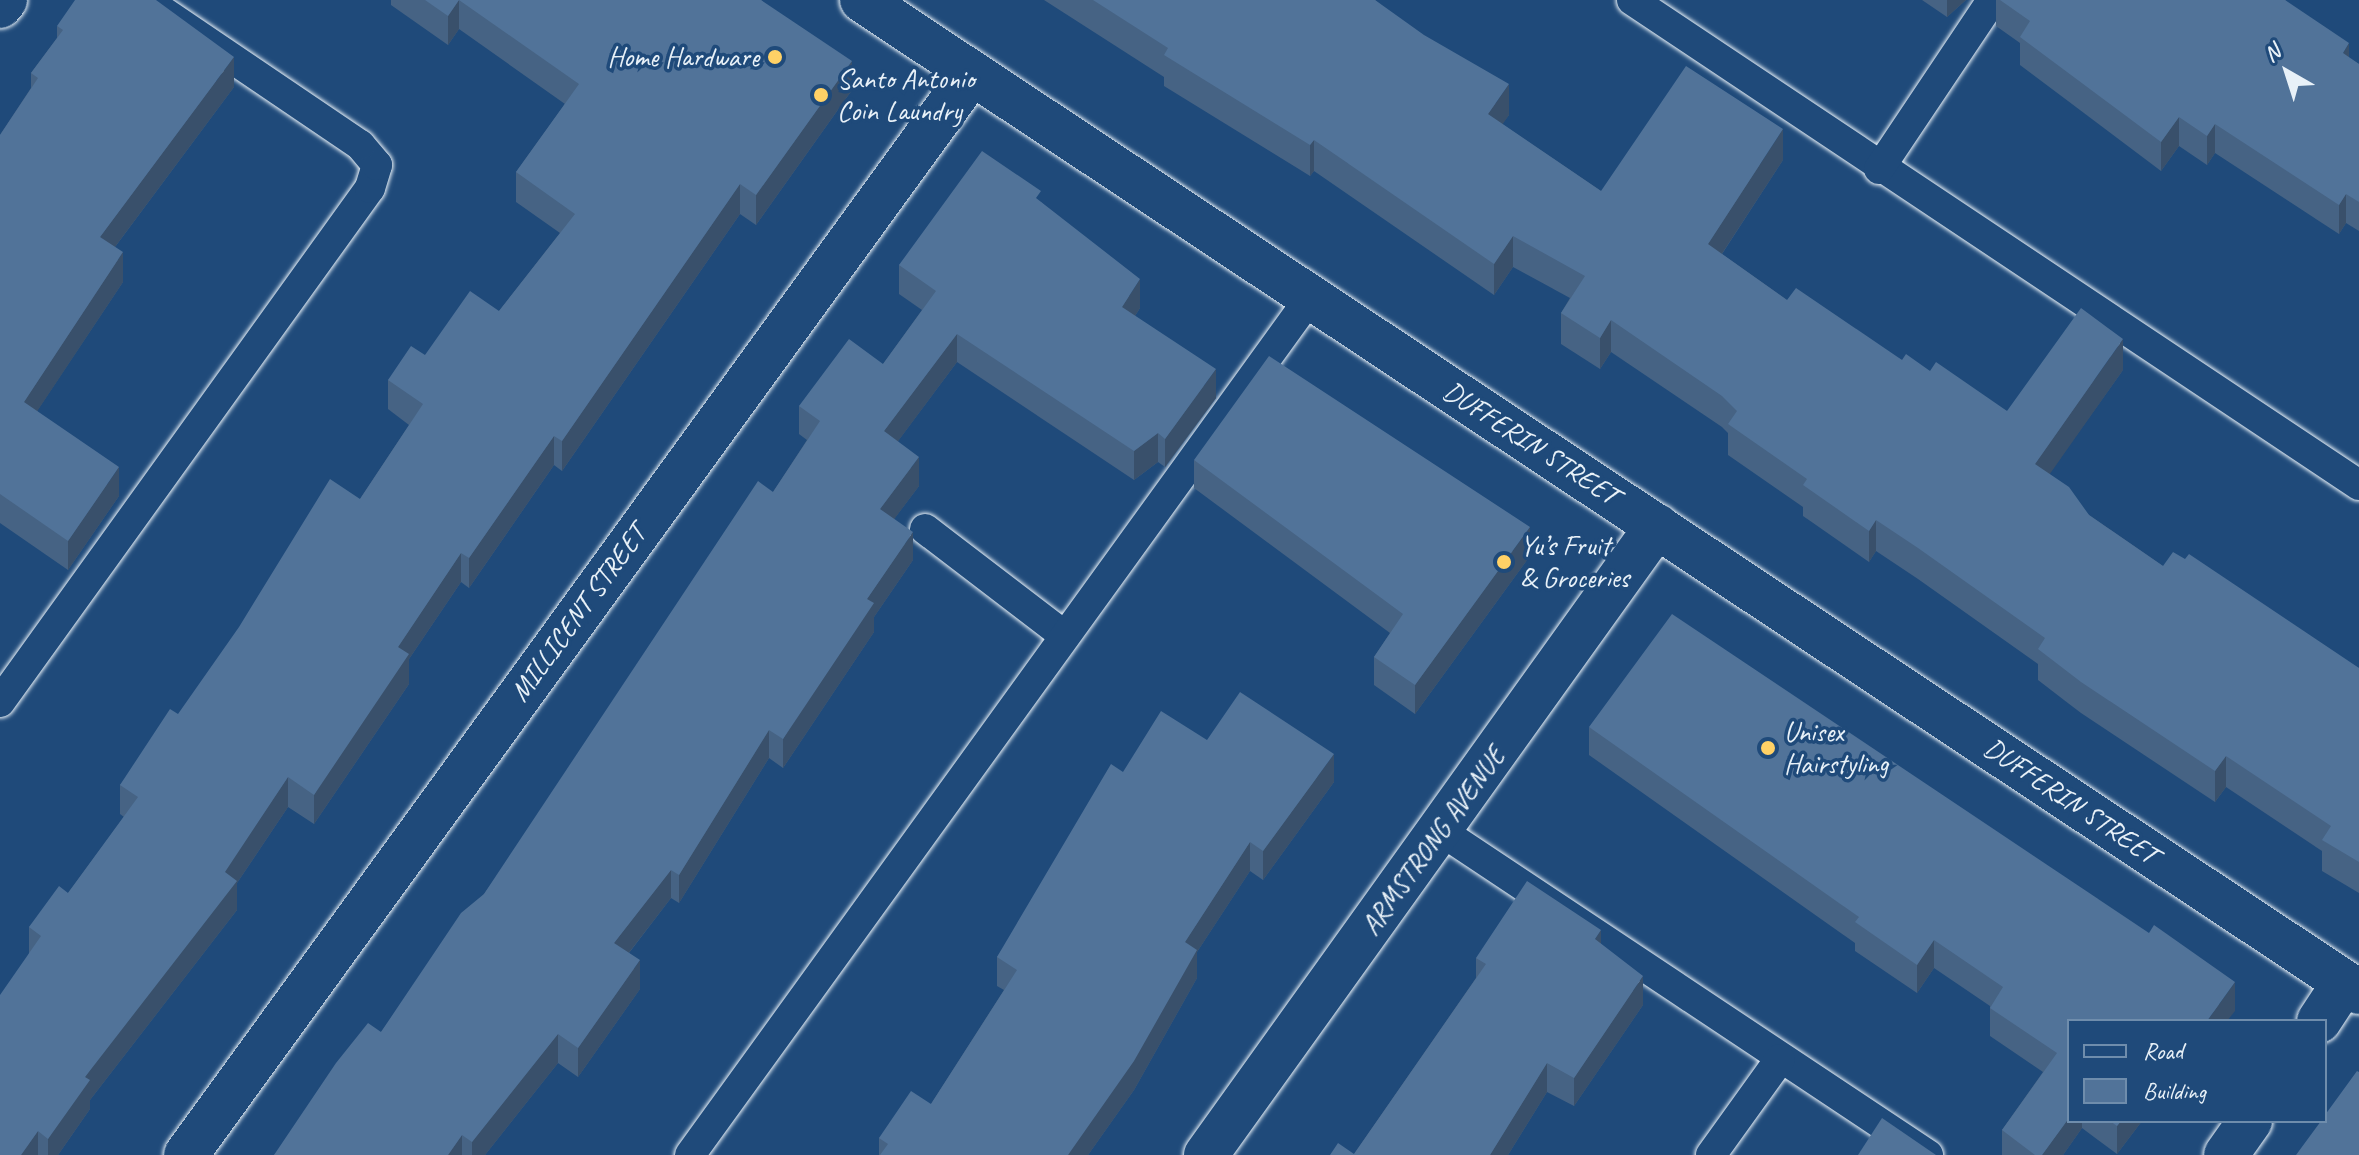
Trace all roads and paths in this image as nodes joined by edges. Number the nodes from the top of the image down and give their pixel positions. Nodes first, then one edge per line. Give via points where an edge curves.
1 (5, 0) edge
2 (146, 0) edge
3 (862, 0) edge
4 (1632, 0) edge
5 (1992, 0) edge
6 (0, 6) edge
7 (972, 73) junction
8 (1879, 169) junction
9 (1310, 298) junction
10 (2359, 485) edge
11 (1657, 526) junction
12 (925, 529) dead end
13 (1065, 636) junction
14 (0, 702) edge
15 (1441, 831) junction
16 (2352, 988) edge
17 (2321, 1019) edge
18 (1780, 1059) junction
19 (2249, 1123) edge
20 (186, 1155) edge
21 (690, 1155) edge
22 (1206, 1155) edge
23 (1711, 1155) edge
24 (1928, 1155) edge
25 (2226, 1155) edge

1 - 6 street
2 - 14 lane via 360,145 377,165 370,188
3 - 7 street, DUFFERIN STREET
4 - 8 lane
5 - 8 lane
7 - 9 street, DUFFERIN STREET
7 - 20 street, MILLICENT STREET
8 - 10 lane
9 - 11 street, DUFFERIN STREET
9 - 13 lane
11 - 15 street, ARMSTRONG AVENUE
11 - 16 street, DUFFERIN STREET
12 - 13 lane
13 - 21 lane
15 - 18 lane
15 - 22 street, ARMSTRONG AVENUE
16 - 17 street
18 - 23 lane
18 - 24 lane
19 - 25 street

